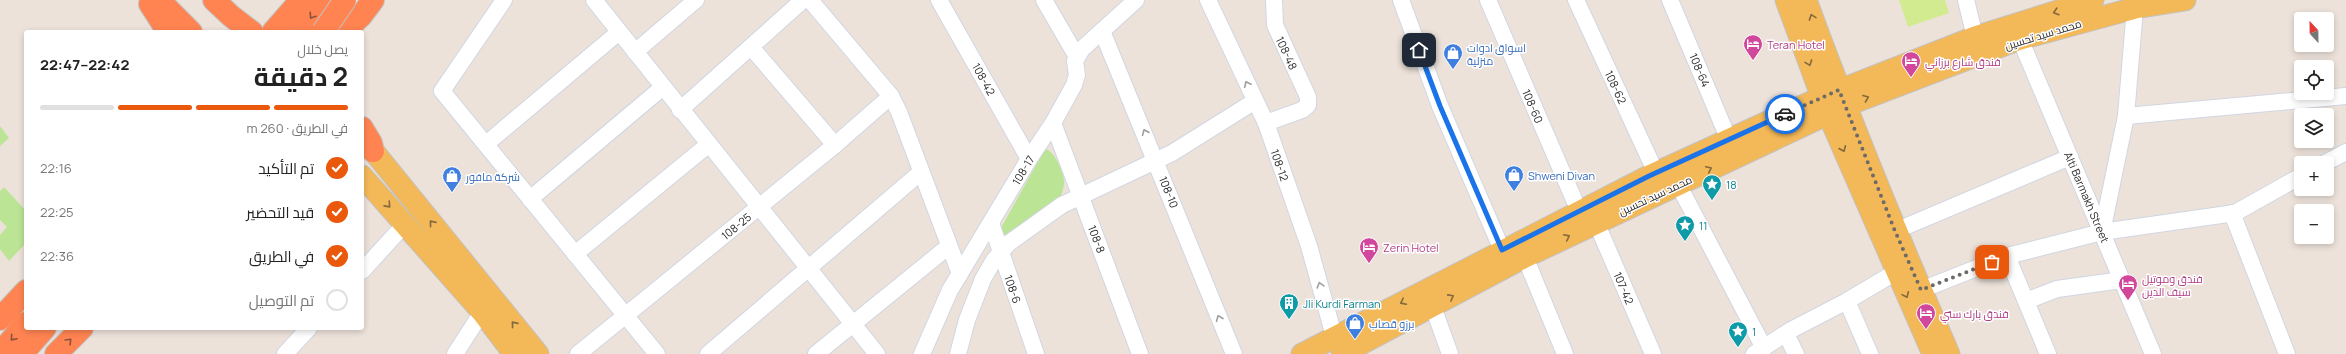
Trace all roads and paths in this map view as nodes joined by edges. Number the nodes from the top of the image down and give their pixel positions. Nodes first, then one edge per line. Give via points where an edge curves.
1 (147, 0) edge
2 (159, 0) edge
3 (214, 0) edge
4 (323, 0) edge
5 (334, 0) edge
6 (345, 0) edge
7 (373, 0) edge
8 (504, 0) edge
9 (594, 0) edge
10 (696, 0) edge
11 (803, 0) edge
12 (810, 0) edge
13 (940, 0) edge
14 (1044, 0) edge
15 (1136, 0) edge
16 (1208, 0) edge
17 (1274, 0) edge
18 (1488, 0) edge
19 (1576, 0) edge
20 (1670, 0) edge
21 (1786, 0) edge
22 (1806, 0) edge
23 (1966, 0) edge
24 (2093, 0) edge
25 (2185, 0) edge
26 (299, 2) edge
27 (1403, 2) edge
28 (2134, 8) junction
29 (241, 27) edge
30 (184, 30) edge
31 (275, 30) edge
32 (290, 30) edge
33 (302, 30) edge
34 (324, 30) edge
35 (346, 30) edge
36 (353, 30) edge
37 (1102, 31) junction
38 (619, 32) junction
39 (1974, 37) junction
40 (2020, 39) junction
41 (751, 46) junction
42 (635, 52) junction
43 (1077, 57) junction
44 (663, 87) junction
45 (891, 96) junction
46 (2346, 96) edge
47 (1255, 101) junction
48 (1833, 102) junction
49 (680, 110) junction
50 (2126, 116) junction
51 (1053, 123) junction
52 (1266, 123) junction
53 (364, 131) edge
54 (1729, 140) junction
55 (368, 144) edge
56 (486, 144) junction
57 (709, 144) junction
58 (835, 145) junction
59 (2346, 154) edge
60 (2070, 157) junction
61 (1029, 158) junction
62 (2334, 159) edge
63 (1157, 160) junction
64 (920, 172) junction
65 (1656, 174) junction
66 (364, 178) edge
67 (2294, 180) edge
68 (1678, 184) junction
69 (1081, 197) junction
70 (530, 199) junction
71 (759, 207) junction
72 (2232, 213) junction
73 (1588, 217) junction
74 (991, 223) junction
75 (405, 224) junction
76 (1895, 231) junction
77 (2102, 232) junction
78 (948, 246) junction
79 (1502, 250) junction
80 (1000, 252) junction
81 (574, 254) junction
82 (2007, 256) junction
83 (1525, 257) junction
84 (808, 268) junction
85 (364, 269) edge
86 (1896, 272) junction
87 (960, 274) junction
88 (2122, 280) junction
89 (1921, 290) junction
90 (24, 293) edge
91 (1847, 301) junction
92 (2026, 301) junction
93 (1433, 307) junction
94 (2, 311) edge
95 (482, 312) junction
96 (625, 316) junction
97 (852, 323) junction
98 (24, 325) edge
99 (43, 330) edge
100 (80, 330) edge
101 (307, 330) edge
102 (1786, 334) junction
103 (1338, 345) edge
104 (1759, 351) edge
105 (0, 353) edge
106 (2150, 353) edge
107 (22, 354) edge
108 (56, 354) edge
109 (285, 354) edge
110 (455, 354) edge
111 (514, 354) edge
112 (538, 354) edge
113 (578, 354) edge
114 (656, 354) edge
115 (708, 354) edge
116 (816, 354) edge
117 (877, 354) edge
118 (922, 354) edge
119 (958, 354) edge
120 (1036, 354) edge
121 (1140, 354) edge
122 (1234, 354) edge
123 (1302, 354) edge
124 (1450, 354) edge
125 (1565, 354) edge
126 (1653, 354) edge
127 (1796, 354) edge
128 (1870, 354) edge
129 (1933, 354) edge
130 (1949, 354) edge
131 (2048, 354) edge
132 (2287, 354) edge

1 - 30 highway
2 - 30 highway
3 - 29 highway
4 -> 33 highway
5 - 7 highway via 352,7 363,6
6 - 34 highway, bridge
7 - 35 highway
7 - 36 highway
8 - 56 street via 442,91
9 - 38 street
10 - 42 street
11 - 41 street
12 - 45 street
13 - 61 street, 108-42
14 - 43 street
15 - 37 street
47 -> 16 street, 108-12
17 - 52 street, 108-48 via 1274,25 1308,97 1308,105 1302,110
18 - 73 street, 108-60
19 - 65 street, 108-62
20 - 54 street, 108-64
21 -> 48 main road
48 -> 22 main road
23 - 39 street
24 -> 39 main road
25 - 28 main road, محمد سید تحسین
26 - 31 highway
26 - 32 highway
27 - 79 street via 1440,106
28 - 40 main road, محمد سید تحسین
28 - 50 street
37 - 43 street
63 -> 37 street, 108-10
38 - 42 street
38 - 56 street
39 - 48 main road
48 -> 40 main road, محمد سید تحسین
40 - 60 street, Alti Barmakh Street
41 - 49 street
41 - 58 street
42 - 44 street
43 - 51 street, 108-17 via 1076,80
44 - 49 street
44 - 70 street
45 - 58 street, 108-25
45 - 64 street
46 - 50 street
47 - 52 street, 108-12
47 - 63 street via 1186,145
48 - 54 main road
68 -> 48 main road, محمد سید تحسین
48 - 76 main road
48 -> 86 main road
49 - 57 street
50 - 77 street
51 - 61 street, 108-17
51 - 69 street, 108-8
103 -> 52 street, 108-12 via 1309,246
53 - 55 highway via 371,143
54 - 65 main road
112 -> 55 main road
56 - 70 street
57 - 71 street
57 - 81 street
58 - 71 street, 108-25
59 - 62 street
60 - 76 street
60 - 77 street, Alti Barmakh Street
61 - 74 street, 108-17
63 - 69 street
122 -> 63 street, 108-10
64 - 78 street
64 - 84 street
65 - 73 main road
66 -> 75 main road
67 - 72 street
68 - 73 main road, محمد سید تحسین
68 - 104 street
69 - 80 street via 1053,211
69 - 121 street, 108-8
70 - 81 street
71 - 84 street
71 - 96 street, 108-25
72 - 77 street
72 - 132 street
73 - 79 main road
83 -> 73 main road, محمد سید تحسین
73 - 126 street, 107-42
74 - 80 street, 108-6
74 - 87 street, 108-17
75 - 85 street
75 - 95 main road
76 - 89 main road
77 - 82 street
77 - 88 street, Alti Barmakh Street
78 - 87 street
78 - 97 street
79 -> 103 main road
80 - 119 street via 983,279
80 - 120 street, 108-6
81 - 96 street
82 - 89 street
82 - 92 street
93 -> 83 main road, محمد سید تحسین
83 - 125 street
84 - 97 street
84 - 115 street
86 - 91 street
86 -> 129 main road
87 - 118 street, 108-17 via 941,307
88 - 92 street via 2057,289
88 - 106 street, Alti Barmakh Street
89 - 130 main road
90 - 94 highway
91 - 102 street
91 - 128 street
92 - 131 street
93 - 103 main road, محمد سید تحسین
93 - 124 street
95 - 110 street
95 - 111 main road
96 - 113 street, 108-25
96 - 114 street
97 - 116 street
97 - 117 street
98 -> 105 highway
99 - 107 highway
108 -> 100 highway
101 - 109 street
102 - 104 street
102 - 127 street
103 - 123 main road

